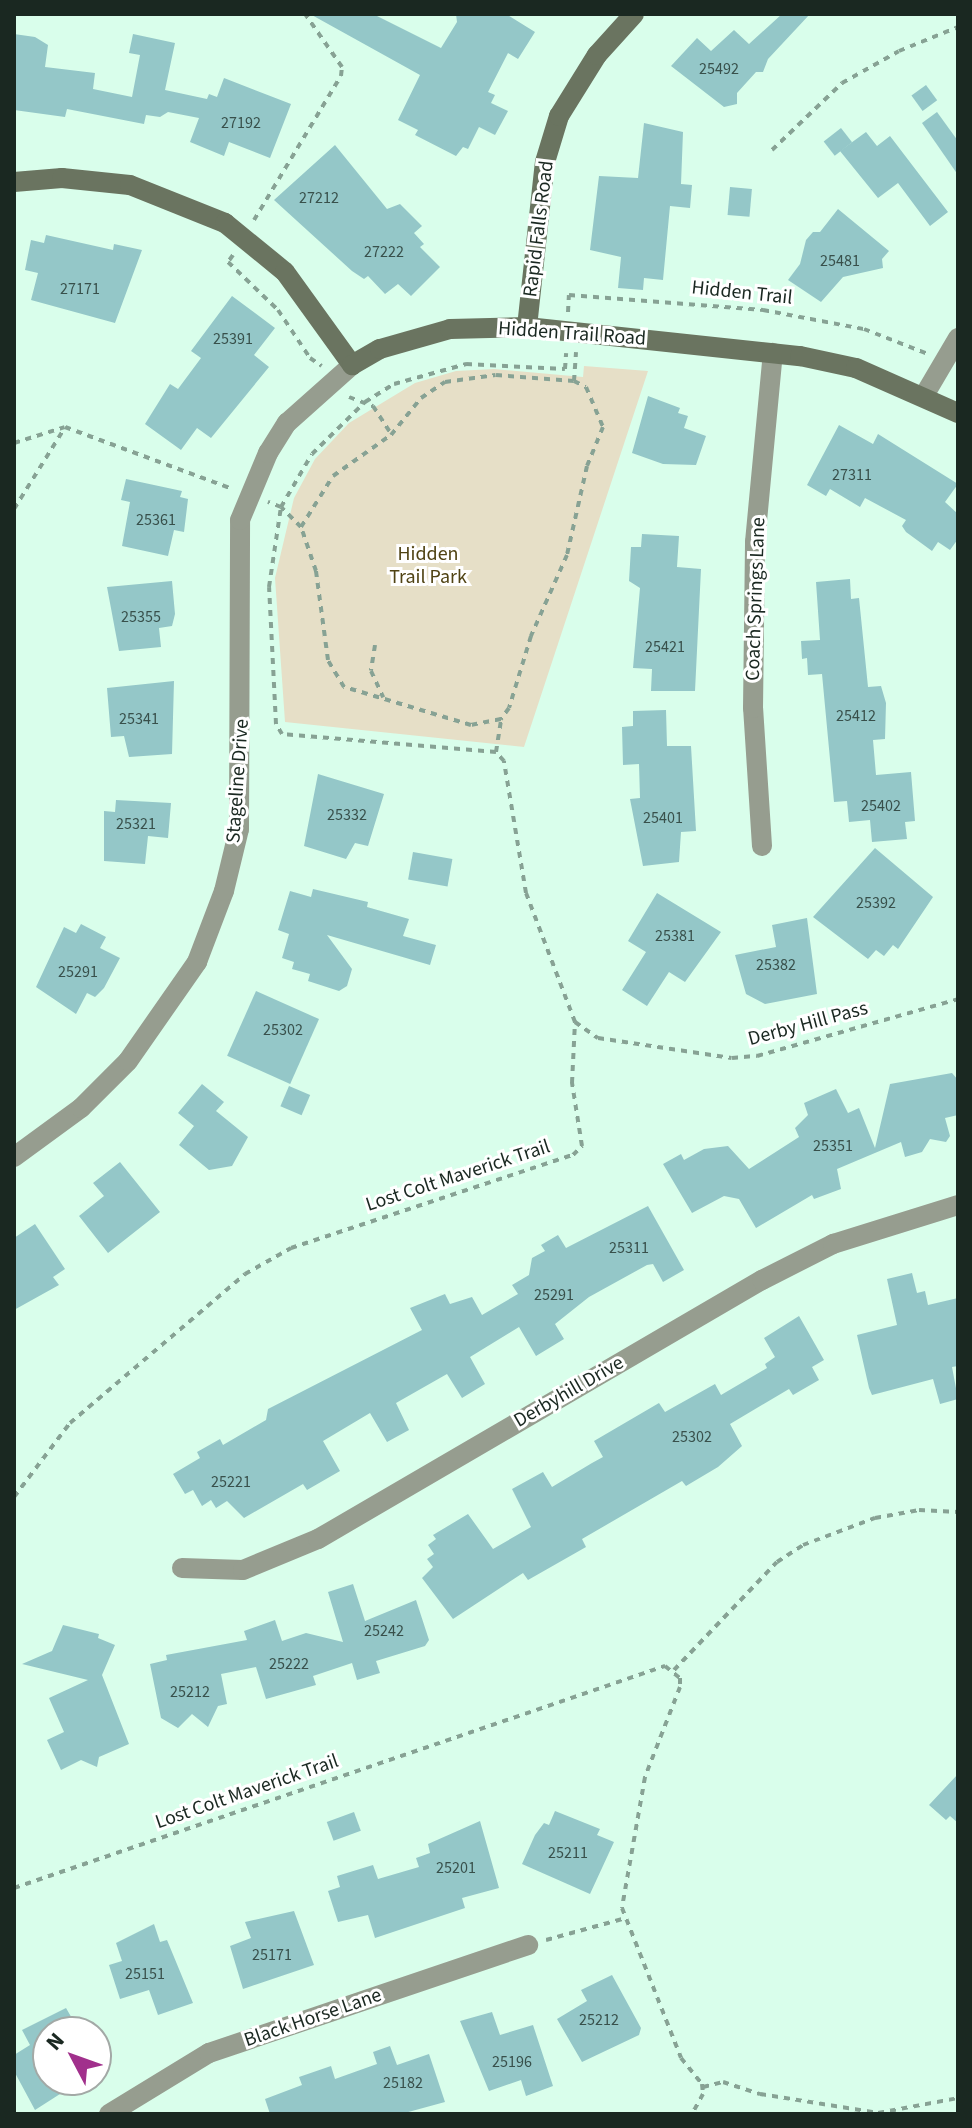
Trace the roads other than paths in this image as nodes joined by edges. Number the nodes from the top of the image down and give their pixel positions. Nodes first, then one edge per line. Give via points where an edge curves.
1 (634, 14) edge
2 (14, 182) edge
3 (527, 327) junction
4 (958, 338) edge
5 (773, 353) junction
6 (352, 365) junction
7 (925, 394) junction
8 (958, 413) edge
9 (762, 846) dead end
10 (14, 1157) edge
11 (958, 1205) edge
12 (182, 1568) dead end
13 (528, 1945) dead end
14 (109, 2114) edge

1 - 3 street, Rapid Falls Road via 588,68 559,116 545,162
2 - 6 street via 74,178 130,185 225,223 285,272
3 - 5 street, Hidden Trail Road
3 - 6 street, Hidden Trail Road via 450,329 380,349
4 - 7 street
5 - 7 street, Hidden Trail Road via 856,368
5 - 9 street, Coach Springs Lane via 755,542 753,708
6 - 10 street, Stageline Drive via 287,423 262,464 240,520 239,829 224,891 197,962 128,1061 81,1108
7 - 8 street, Hidden Trail Road
11 - 12 street, Derbyhill Drive via 833,1244 762,1280 318,1539 243,1570
13 - 14 street, Black Horse Lane via 209,2053

